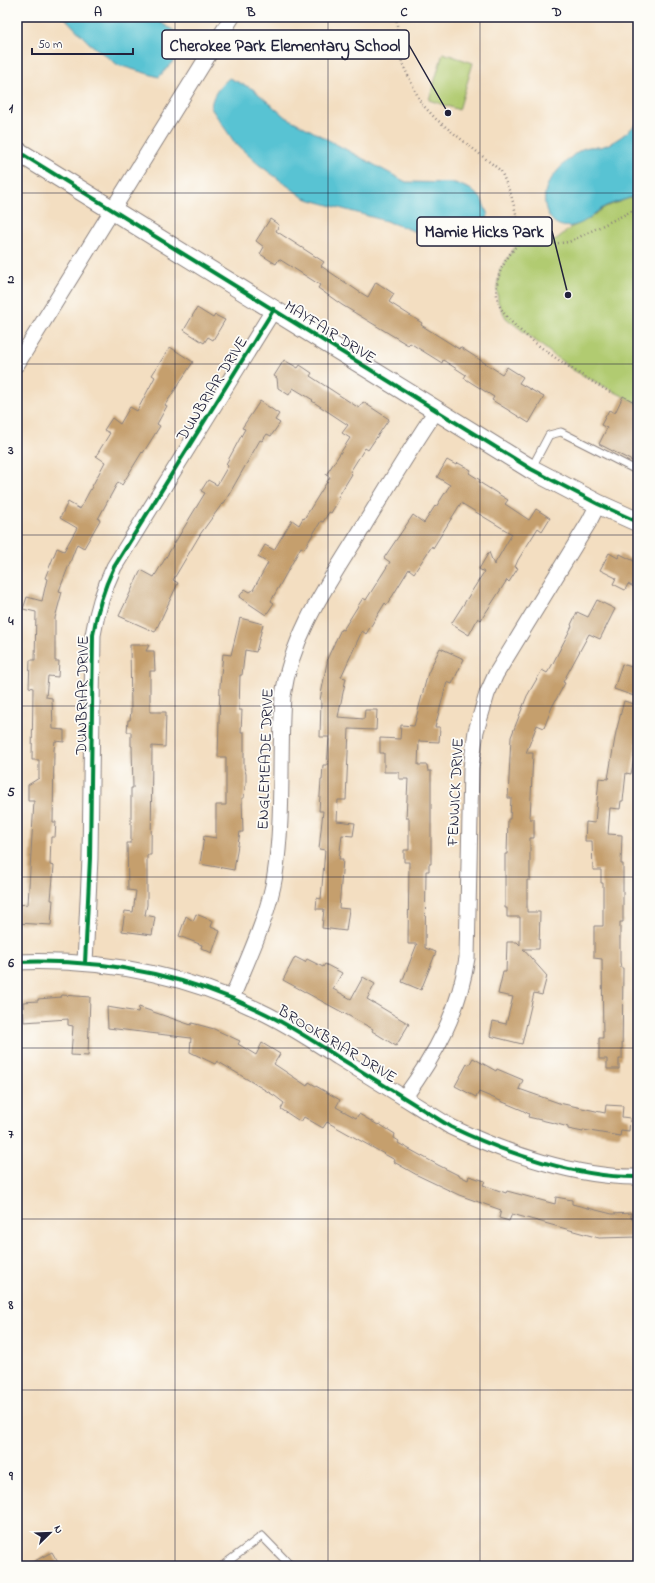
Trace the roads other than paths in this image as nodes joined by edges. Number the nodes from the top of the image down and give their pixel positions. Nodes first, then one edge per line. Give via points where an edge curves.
1 (232, 17) edge
2 (17, 151) edge
3 (113, 209) junction
4 (274, 309) junction
5 (17, 364) edge
6 (436, 411) junction
7 (531, 469) junction
8 (638, 471) edge
9 (598, 504) junction
10 (638, 522) edge
11 (17, 962) edge
12 (85, 963) junction
13 (232, 998) junction
14 (404, 1098) junction
15 (638, 1177) edge
16 (222, 1566) edge
17 (291, 1566) edge

1 - 3 street
2 - 3 street, MAYFAIR DRIVE
3 - 4 street, MAYFAIR DRIVE
3 - 5 street
4 - 6 street, MAYFAIR DRIVE
4 - 12 street, DUNBRIAR DRIVE via 114,567 103,589 96,612 93,635 90,858
6 - 7 street, MAYFAIR DRIVE
6 - 13 street, ENGLEMEADE DRIVE via 326,588 303,628 294,650 286,675 282,708 280,823 275,876 262,924
7 - 8 lane via 549,435 561,432
7 - 9 street, MAYFAIR DRIVE
9 - 10 street, MAYFAIR DRIVE
9 - 14 street, FENWICK DRIVE via 496,674 481,710 471,768 467,958 463,984 454,1014 445,1032
11 - 12 street, BROOKBRIAR DRIVE
12 - 13 street, BROOKBRIAR DRIVE via 147,972 184,981
13 - 14 street, BROOKBRIAR DRIVE via 283,1022
14 - 15 street, BROOKBRIAR DRIVE via 451,1127 505,1150 590,1172 621,1178
16 - 17 lane via 262,1536

